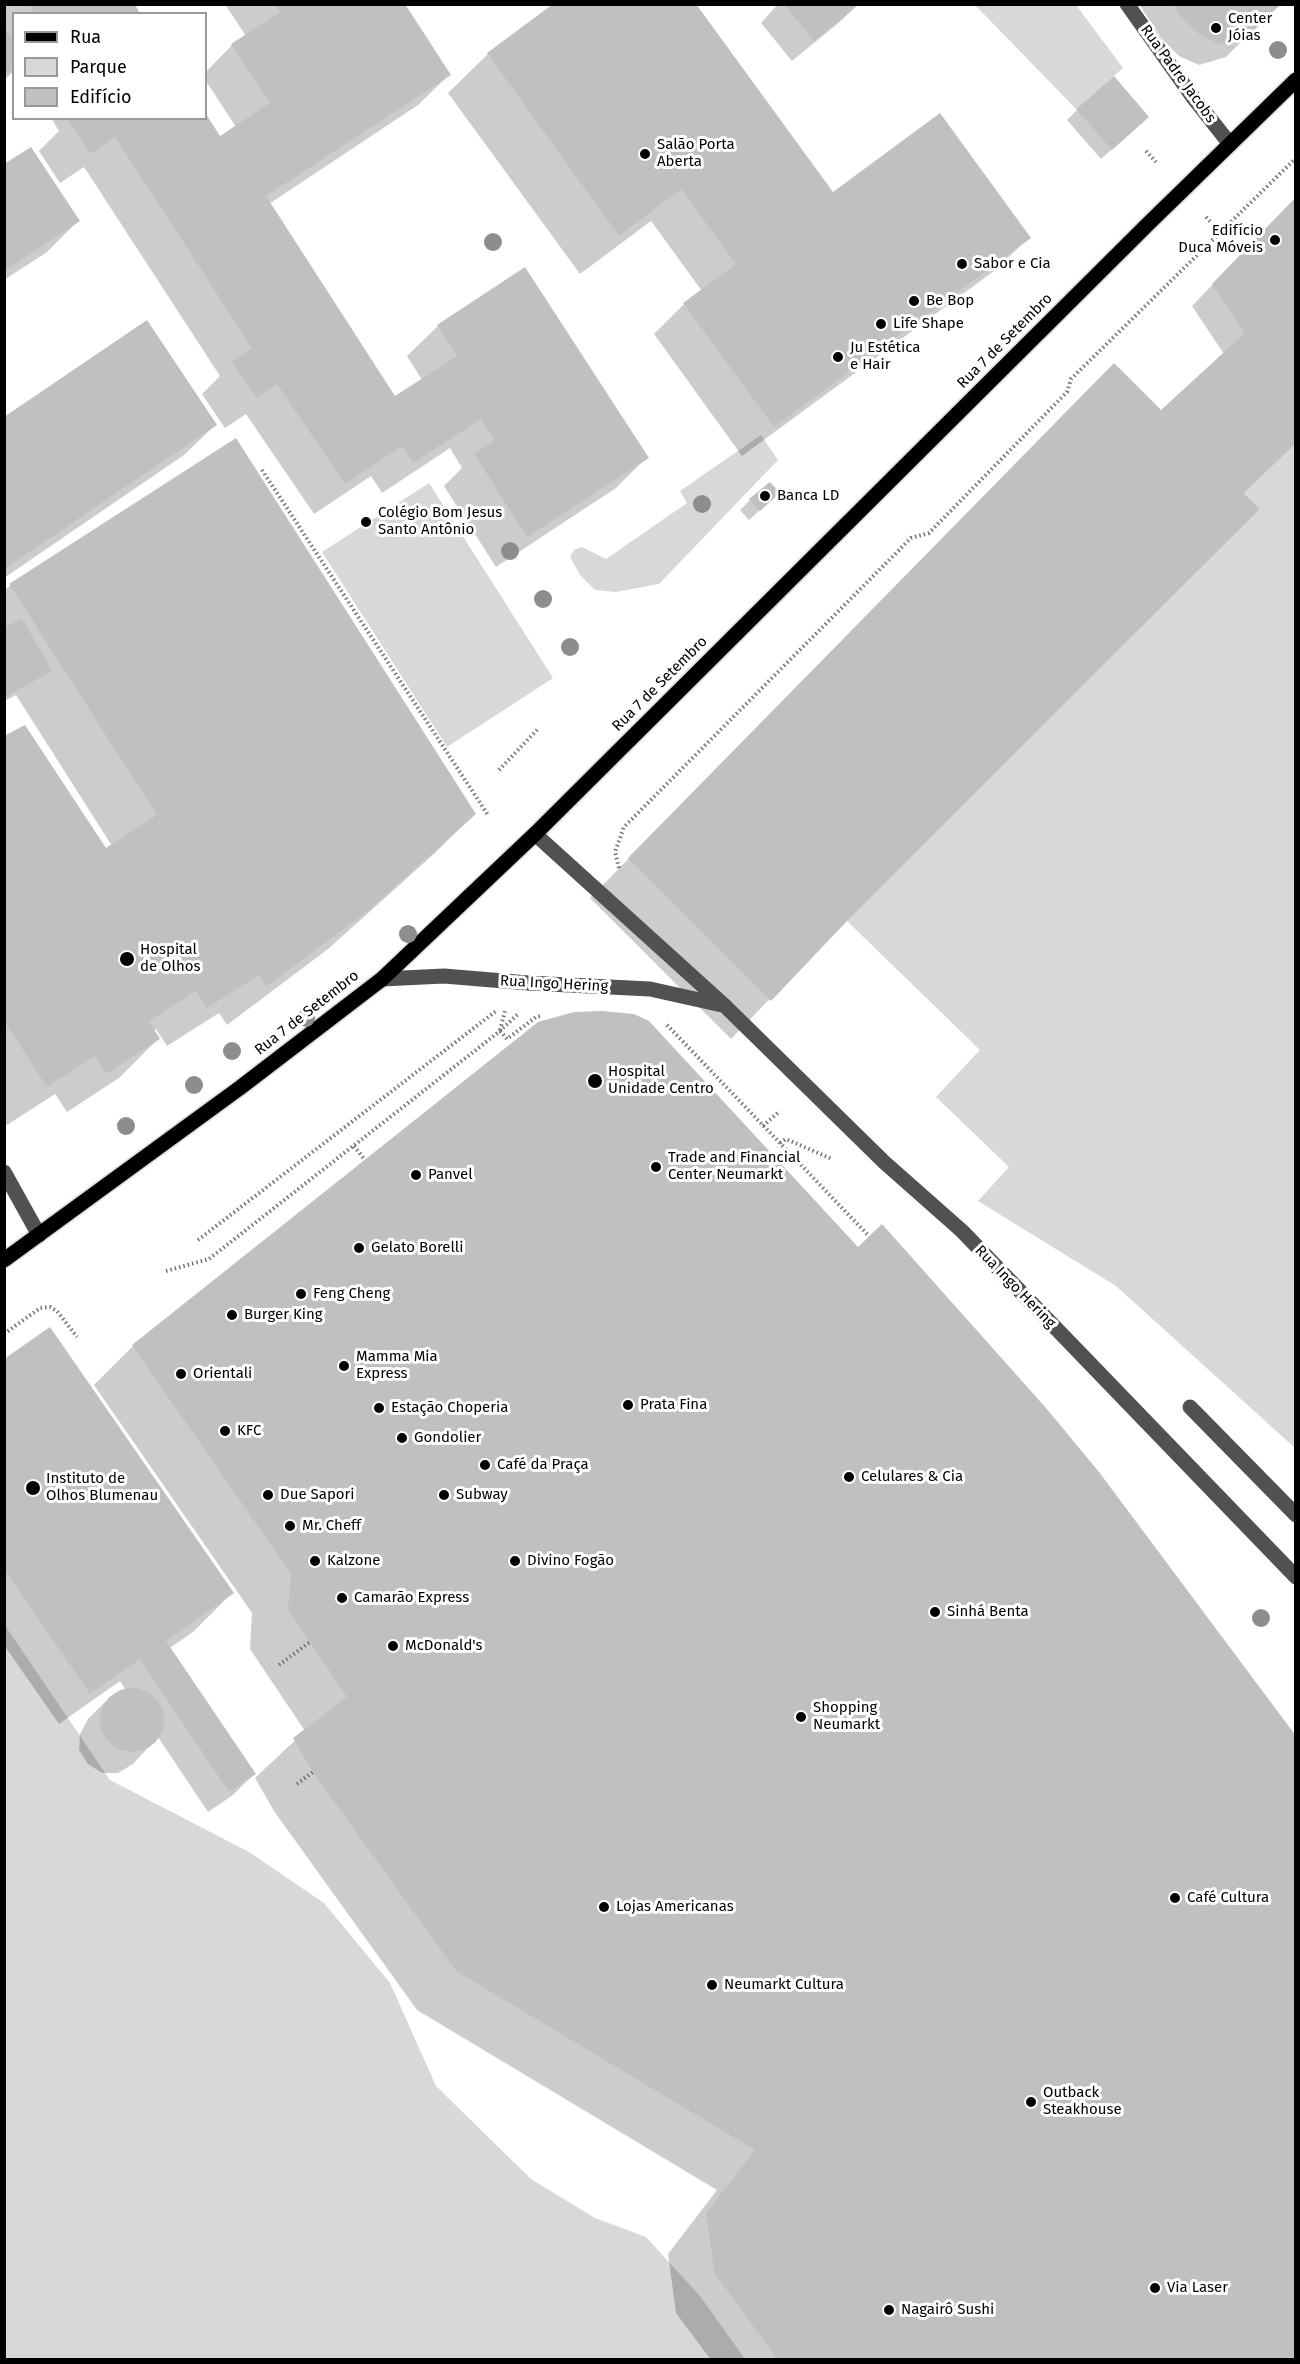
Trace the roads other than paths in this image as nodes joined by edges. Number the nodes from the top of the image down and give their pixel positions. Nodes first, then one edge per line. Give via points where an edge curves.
1 (1127, 4) edge
2 (1296, 80) edge
3 (1230, 144) junction
4 (535, 834) junction
5 (382, 979) junction
6 (724, 1006) junction
7 (4, 1172) edge
8 (39, 1235) junction
9 (4, 1260) edge
10 (1190, 1407) dead end
11 (1296, 1515) edge
12 (1296, 1577) edge

1 - 3 street, Rua Padre Jacobs
2 - 3 main road, Rua 7 de Setembro
3 - 4 main road, Rua 7 de Setembro
4 - 5 main road, Rua 7 de Setembro
4 - 6 street, Rua Ingo Hering
5 - 6 street, Rua Ingo Hering via 444,976 650,989
5 - 8 main road, Rua 7 de Setembro
6 - 12 street, Rua Ingo Hering via 884,1162 962,1231
7 - 8 street
8 - 9 main road, Rua 7 de Setembro
10 - 11 street

